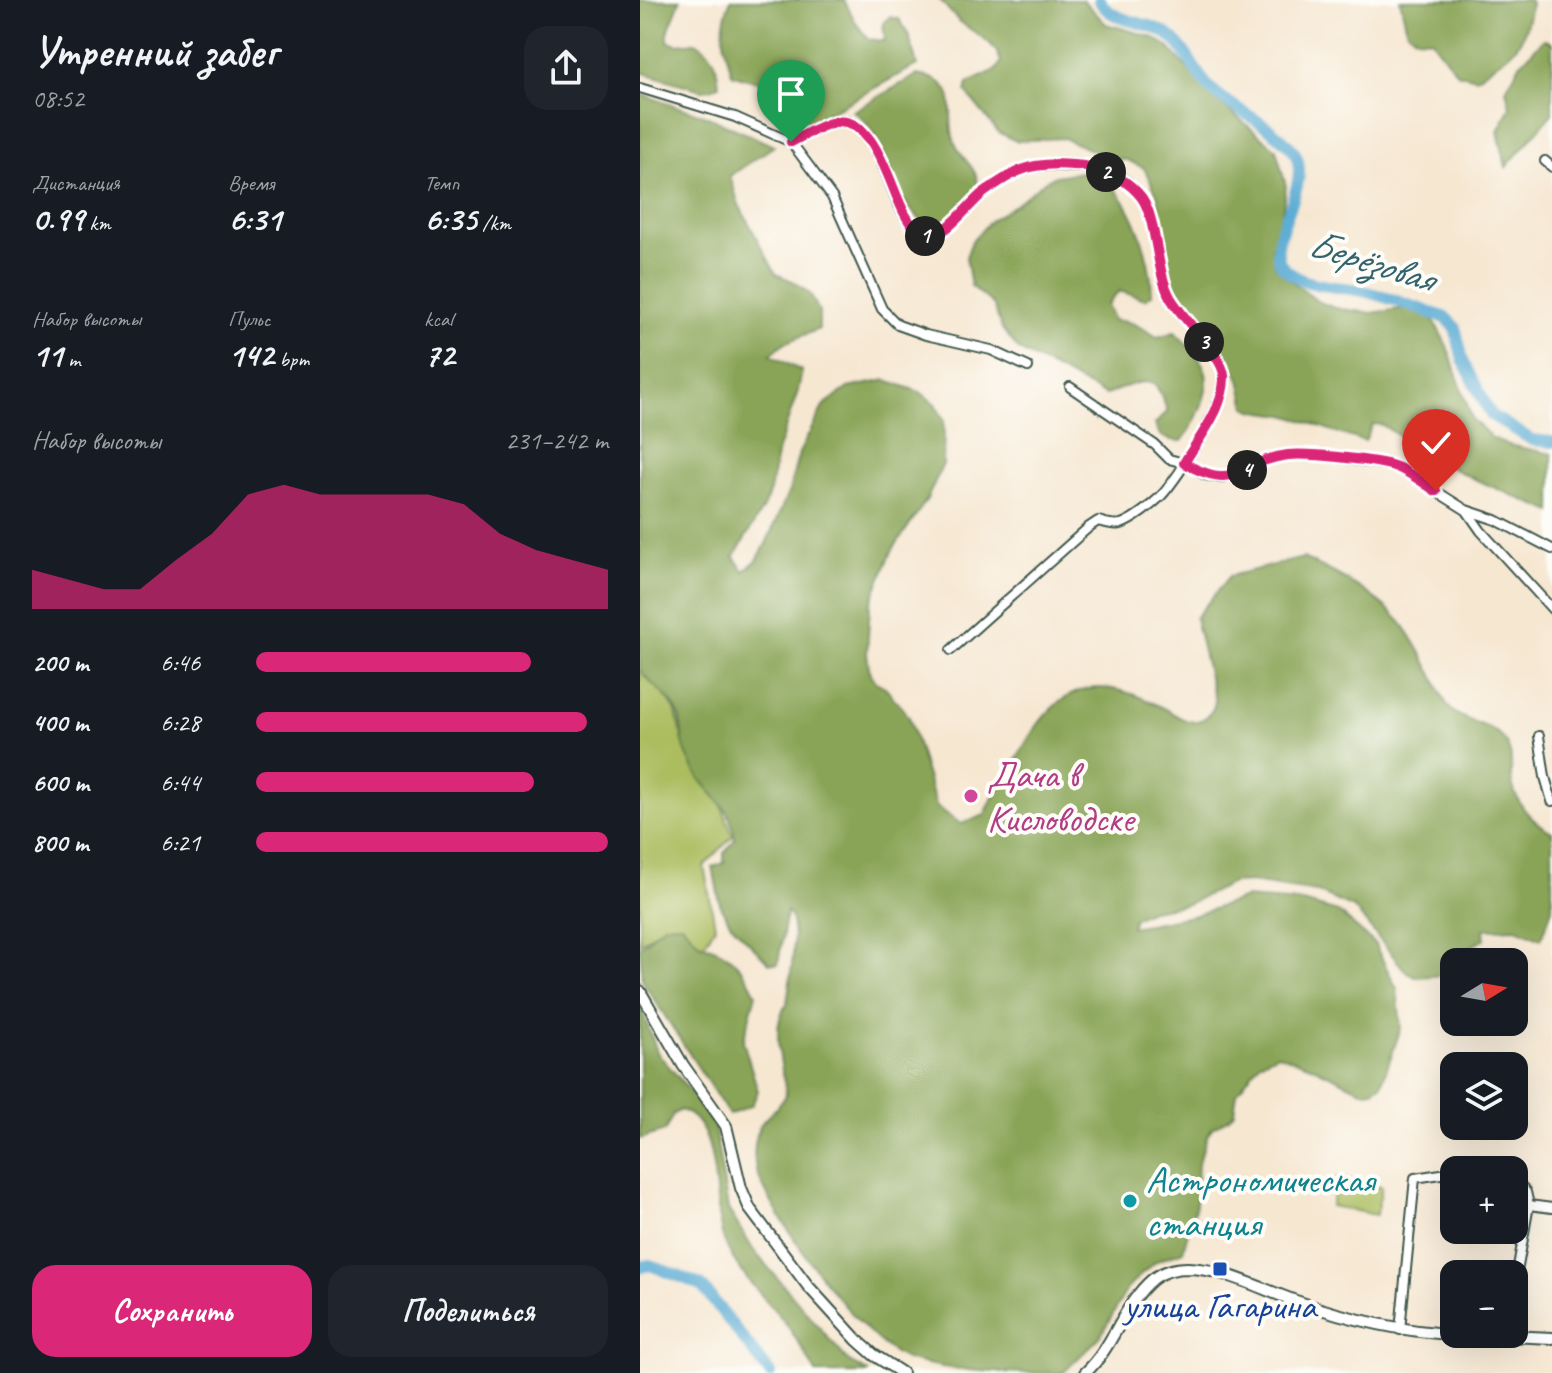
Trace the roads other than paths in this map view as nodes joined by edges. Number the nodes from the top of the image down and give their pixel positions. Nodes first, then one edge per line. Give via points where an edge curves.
1 (640, 88) edge
2 (791, 142) junction
3 (1028, 367) dead end
4 (1070, 387) dead end
5 (1184, 463) junction
6 (1466, 510) junction
7 (1552, 549) edge
8 (1552, 609) edge
9 (951, 650) dead end
10 (1539, 736) dead end
11 (1552, 801) edge
12 (640, 991) edge
13 (1440, 1174) edge
14 (1528, 1201) edge
15 (1529, 1205) junction
16 (1552, 1208) edge
17 (1519, 1260) edge
18 (1400, 1330) junction
19 (1440, 1333) edge
20 (1528, 1336) edge
21 (1552, 1338) edge
22 (902, 1373) edge
23 (1085, 1373) edge

1 - 2 street via 735,117
2 - 3 street via 832,197 882,309 898,325 991,350
2 - 5 street via 836,121 862,128 896,200 922,236 934,237 983,193 1020,171 1043,165 1091,167 1128,183 1144,201 1168,294 1219,359 1224,375 1220,401
4 - 5 street via 1169,459
5 - 6 street via 1222,478 1285,455 1396,466
5 - 9 street via 1160,497 1123,523 1098,521 1089,527
6 - 7 street
6 - 8 street
10 - 11 street
12 - 22 street via 726,1126 741,1188 757,1219 857,1340
13 - 18 street via 1415,1178
14 - 15 street
15 - 16 street
15 - 17 street
18 - 19 street
18 - 23 street via 1188,1268 1153,1279
20 - 21 street

